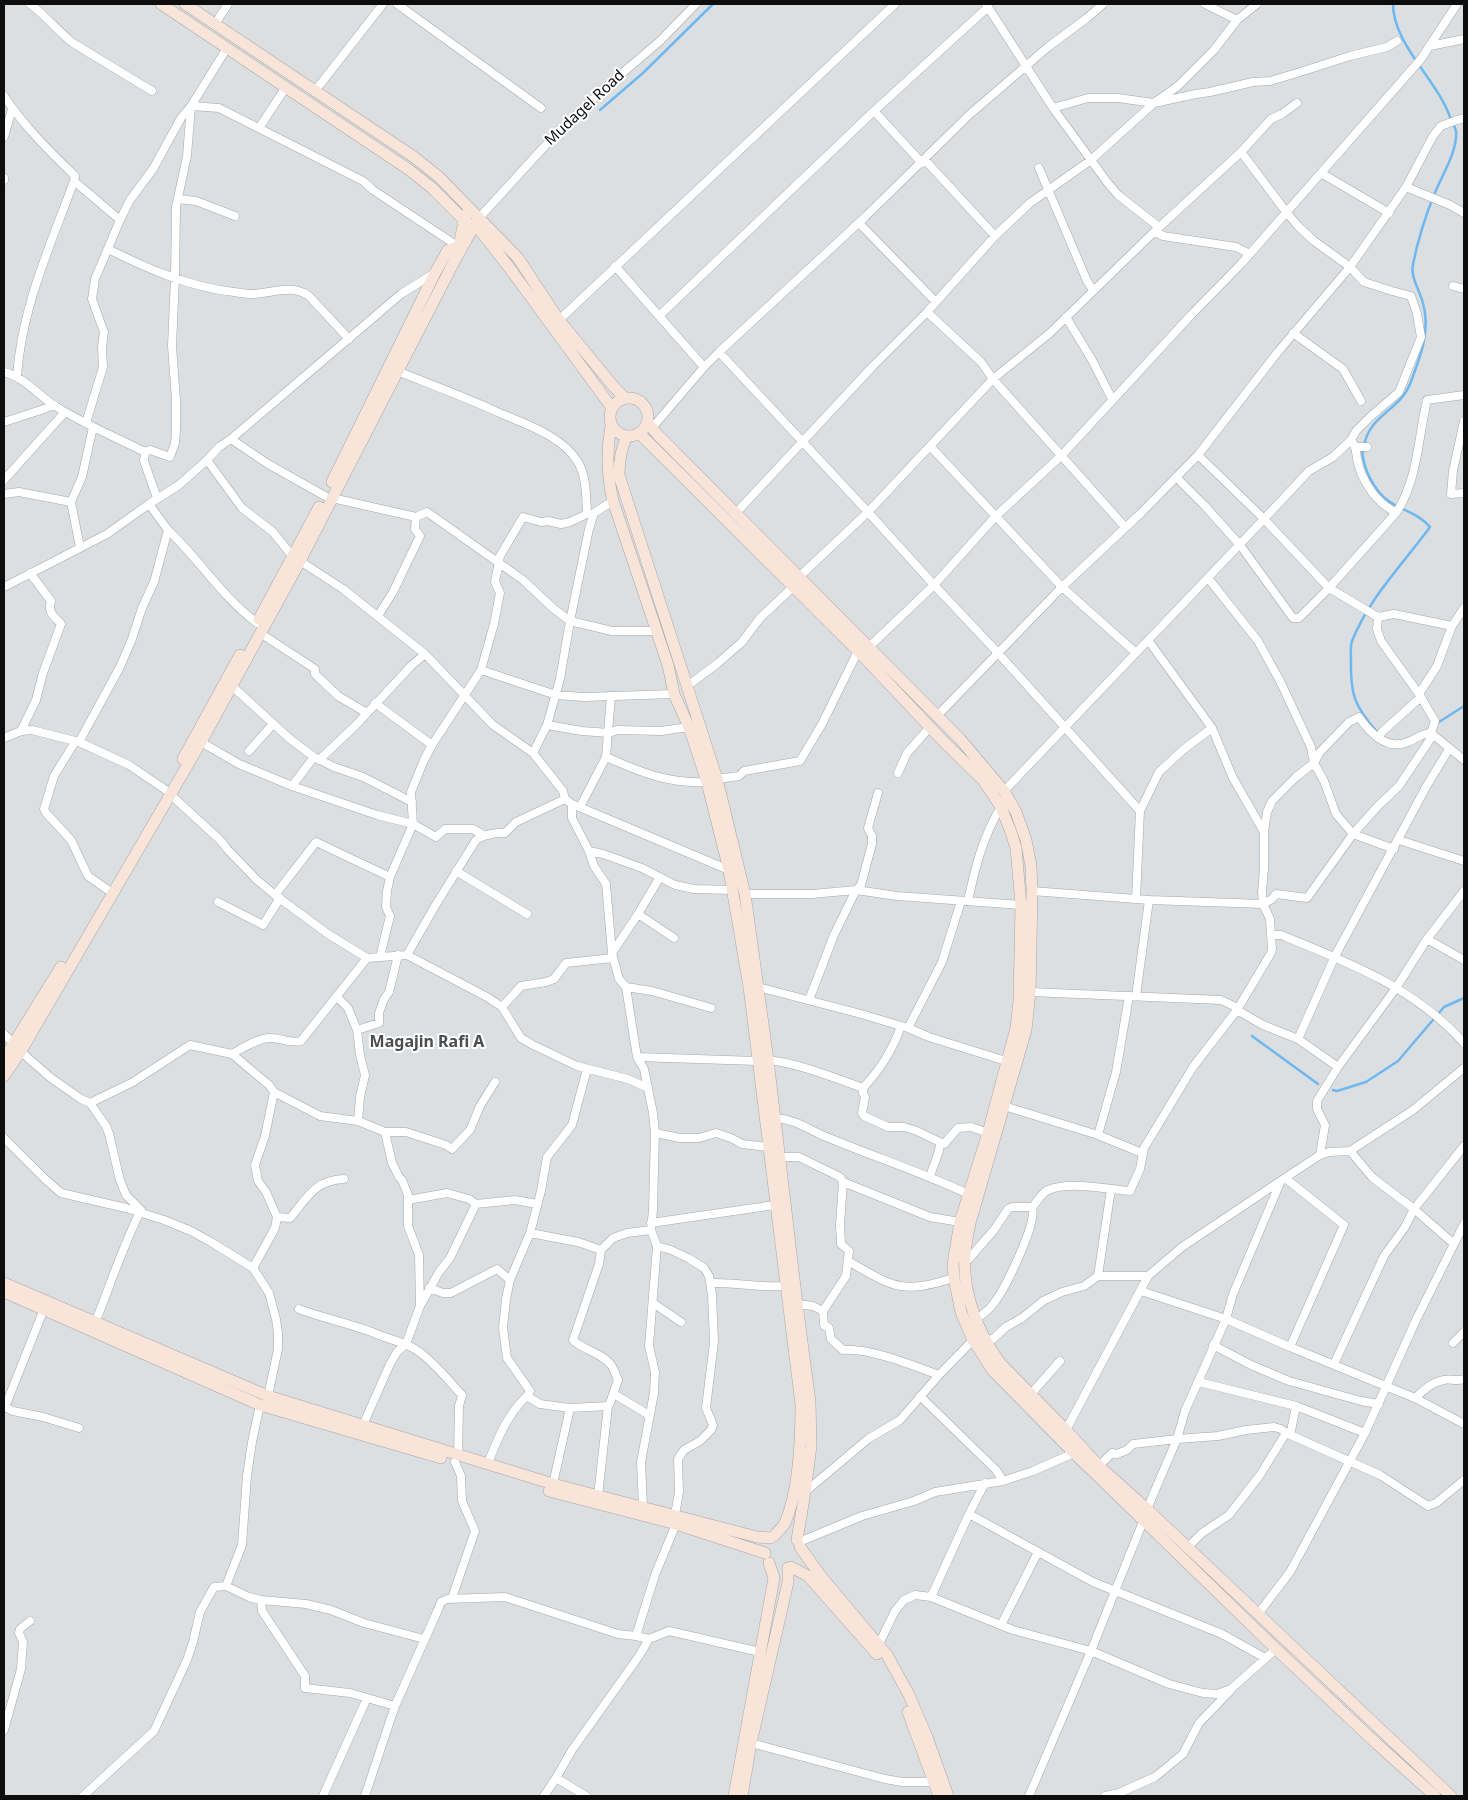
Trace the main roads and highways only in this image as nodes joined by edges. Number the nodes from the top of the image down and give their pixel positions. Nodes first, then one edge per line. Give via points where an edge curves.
1 (161, 4) edge
2 (185, 4) edge
3 (475, 221) junction
4 (625, 398) junction
5 (612, 408) junction
6 (650, 425) junction
7 (611, 426) junction
8 (633, 435) junction
9 (329, 497) junction
10 (796, 582) junction
11 (259, 628) junction
12 (863, 649) junction
13 (712, 781) junction
14 (169, 792) junction
15 (17, 1048) junction
16 (4, 1059) edge
17 (762, 1061) junction
18 (4, 1076) edge
19 (4, 1283) edge
20 (4, 1292) edge
21 (456, 1458) junction
22 (1146, 1514) junction
23 (675, 1520) junction
24 (773, 1536) junction
25 (799, 1543) junction
26 (767, 1558) junction
27 (790, 1568) junction
28 (734, 1796) edge
29 (742, 1796) edge
30 (939, 1796) edge
31 (948, 1796) edge
32 (1435, 1796) edge
33 (1452, 1796) edge

1 - 3 main road via 408,169
2 - 3 main road via 414,157 470,209
3 - 4 main road via 518,258 559,320
3 - 5 main road
3 - 9 main road
3 - 9 main road via 459,247 448,250 435,272
4 - 5 main road
4 - 6 main road via 643,404
5 - 7 main road via 609,415
6 - 8 main road
6 - 10 main road
7 - 8 main road via 620,434
7 - 13 main road via 607,461 613,501 668,665 674,694
8 - 10 main road
8 - 13 main road via 622,447 619,476 686,687
9 - 11 main road
10 - 12 main road
11 - 14 main road
11 - 14 main road via 232,686
12 - 22 main road via 937,716 1004,791 1026,840 1032,891 1026,1030 970,1223 965,1264 971,1305 985,1340 1001,1364
12 - 22 main road via 930,727 984,780 1001,807 1016,848 1021,904 1016,1028 960,1222 954,1278 961,1312 973,1340 993,1371 1074,1453
13 - 17 main road
13 - 17 main road via 745,894 758,986
14 - 15 main road
14 - 15 main road
15 - 16 main road
15 - 18 main road
17 - 24 main road via 768,1147 801,1404 800,1445 790,1504 784,1524
17 - 25 main road via 774,1118 810,1403 811,1446
19 - 21 main road via 268,1396
20 - 21 main road via 260,1405
21 - 23 main road via 552,1492
21 - 23 main road via 488,1463 643,1507
22 - 32 main road via 1276,1649
22 - 33 main road via 1187,1548
23 - 24 main road via 757,1537
23 - 26 main road
24 - 25 main road via 785,1533
24 - 26 main road via 766,1545
25 - 27 main road via 799,1559
25 - 31 main road via 820,1575 879,1644 909,1696
26 - 27 main road via 778,1568
26 - 28 main road via 774,1578
27 - 29 main road
27 - 30 main road via 808,1576 878,1655 903,1700

